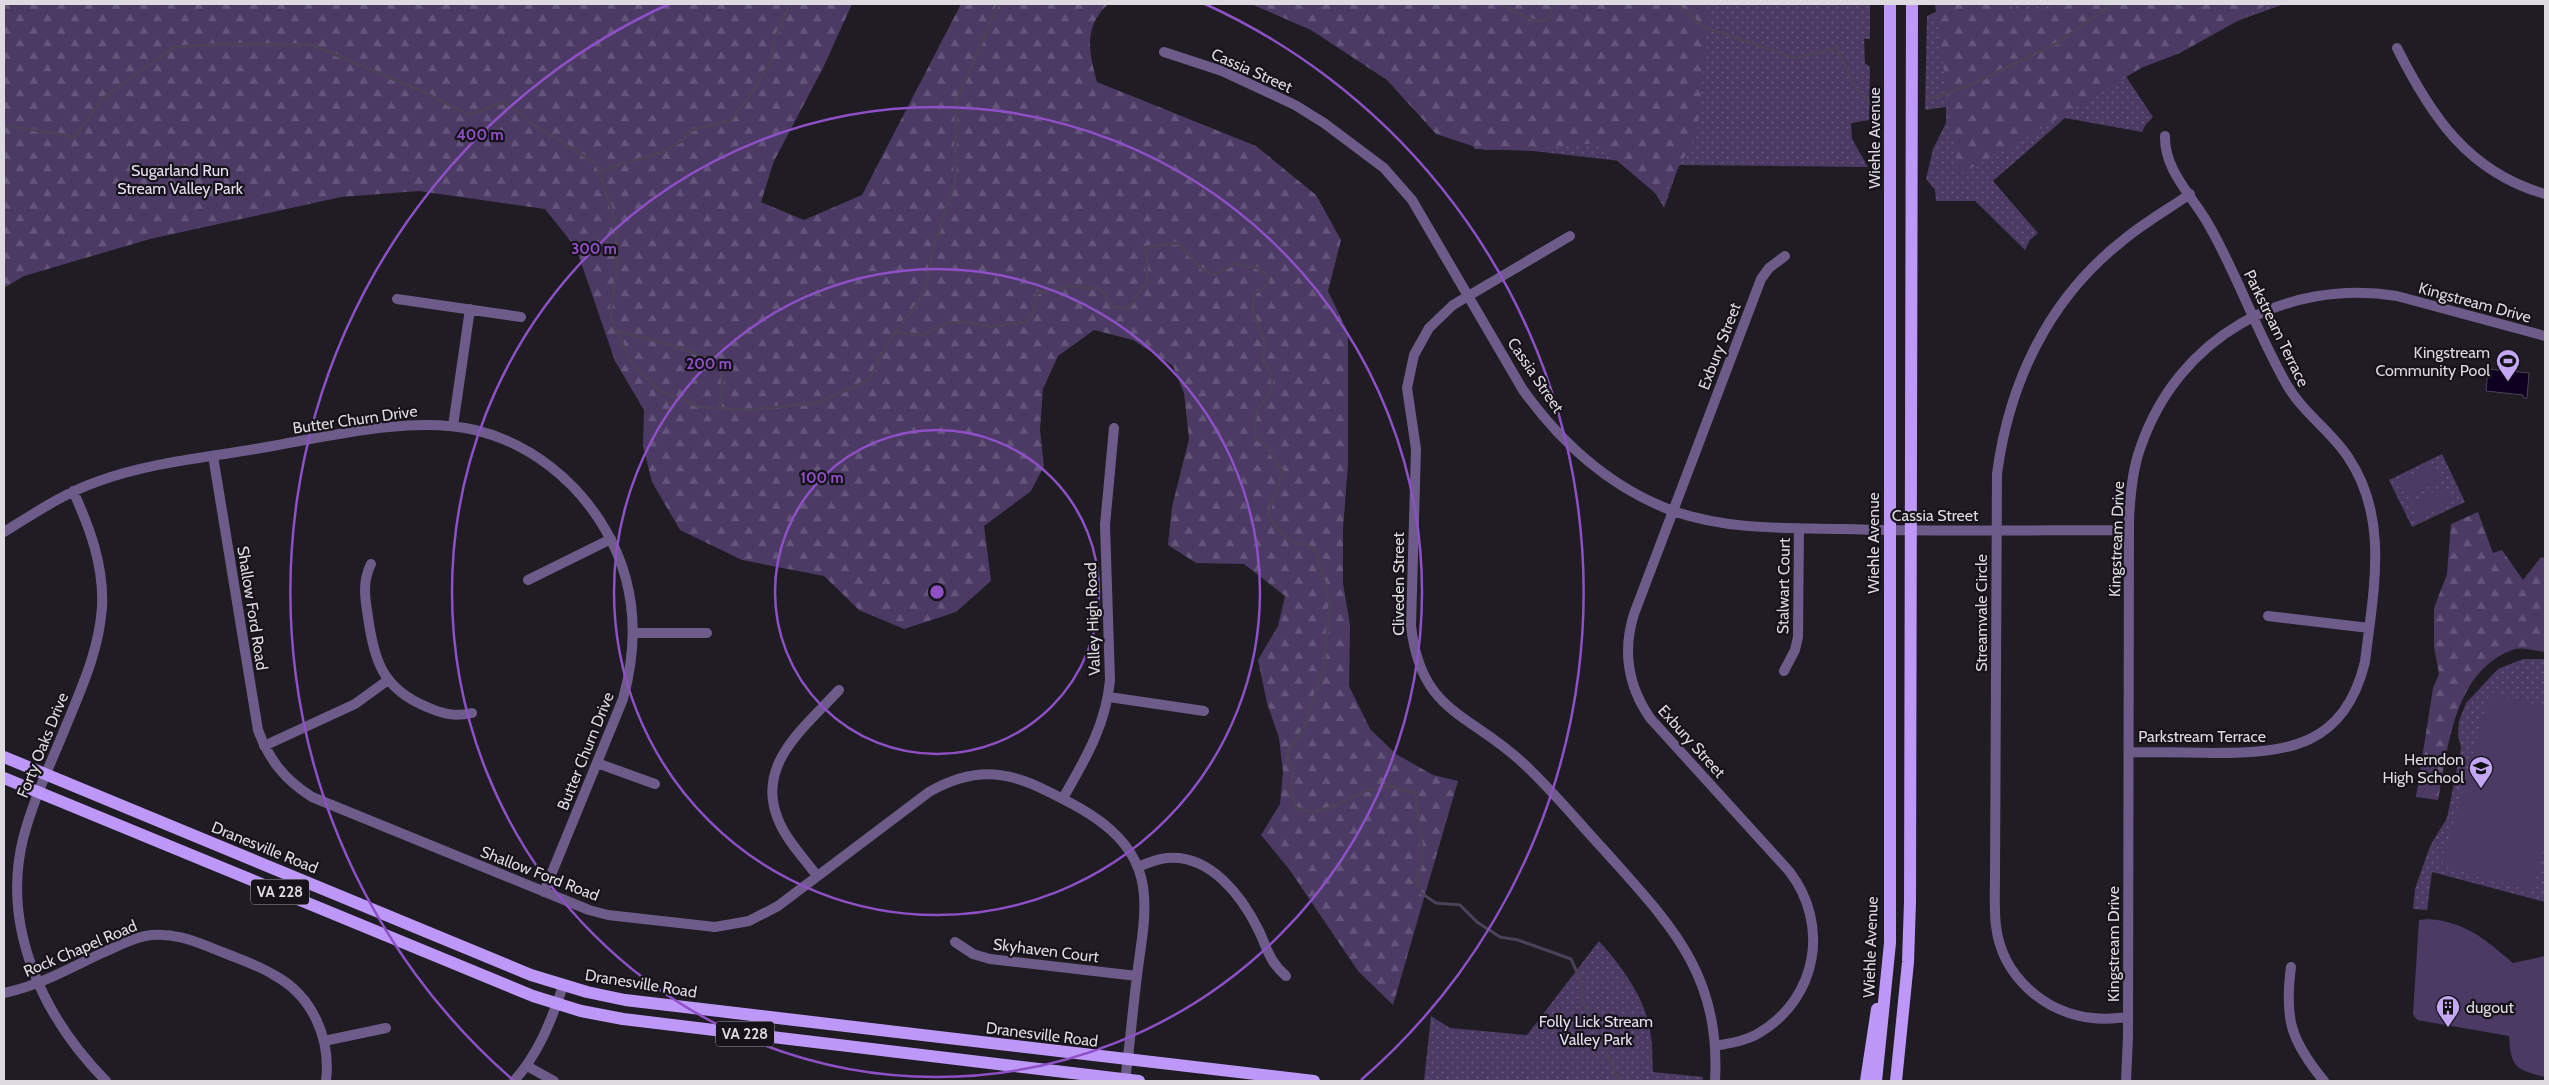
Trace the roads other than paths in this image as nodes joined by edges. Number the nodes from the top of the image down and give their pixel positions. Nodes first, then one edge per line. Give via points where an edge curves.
1 (1890, 4) edge
2 (1912, 4) edge
3 (2397, 48) dead end
4 (1164, 52) dead end
5 (2165, 136) dead end
6 (2190, 194) junction
7 (2545, 194) edge
8 (1570, 236) dead end
9 (1785, 256) dead end
10 (1468, 295) junction
11 (397, 299) dead end
12 (470, 309) junction
13 (2254, 316) junction
14 (521, 317) dead end
15 (2545, 336) edge
16 (453, 426) junction
17 (1114, 428) dead end
18 (213, 456) junction
19 (73, 491) junction
20 (1673, 510) junction
21 (1799, 528) junction
22 (1910, 530) junction
23 (1996, 530) junction
24 (2129, 530) junction
25 (1889, 531) junction
26 (4, 532) edge
27 (611, 539) junction
28 (371, 564) dead end
29 (528, 580) dead end
30 (2268, 616) dead end
31 (2369, 628) junction
32 (633, 633) junction
33 (707, 633) dead end
34 (1784, 670) dead end
35 (388, 680) junction
36 (839, 690) dead end
37 (1109, 697) junction
38 (1204, 711) dead end
39 (472, 713) dead end
40 (264, 746) junction
41 (2129, 752) junction
42 (4, 757) edge
43 (597, 763) junction
44 (47, 775) junction
45 (4, 778) edge
46 (655, 784) dead end
47 (38, 792) junction
48 (1063, 798) junction
49 (1138, 867) junction
50 (817, 876) junction
51 (544, 892) junction
52 (955, 942) dead end
53 (1890, 943) junction
54 (2290, 967) dead end
55 (1137, 976) junction
56 (1286, 976) dead end
57 (38, 983) junction
58 (563, 986) junction
59 (4, 993) edge
60 (556, 1004) junction
61 (2128, 1017) junction
62 (386, 1028) dead end
63 (324, 1041) junction
64 (1715, 1046) junction
65 (1128, 1061) junction
66 (526, 1066) junction
67 (1125, 1080) edge
68 (106, 1081) edge
69 (326, 1081) edge
70 (514, 1081) edge
71 (554, 1081) edge
72 (1139, 1081) edge
73 (1314, 1081) edge
74 (1714, 1081) edge
75 (1866, 1081) edge
76 (1876, 1081) edge
77 (1896, 1081) edge
78 (2126, 1081) edge
79 (2324, 1081) edge

1 - 25 main road, Wiehle Avenue
2 - 22 main road
3 - 7 street via 2428,107 2458,143 2516,183
4 - 10 street, Cassia Street via 1222,71 1295,106 1324,123 1384,168 1412,200
5 - 6 street, Parkstream Terrace via 2167,158
6 - 13 street, Parkstream Terrace via 2212,229
6 - 23 street, Streamvale Circle via 2106,254 2074,287 2044,329 2007,416 1997,474
8 - 10 street, Cliveden Street
9 - 20 street, Exbury Street via 1761,279
10 - 20 street, Cassia Street via 1523,390 1554,430 1597,469 1646,499
10 - 64 street, Cliveden Street via 1429,328 1409,372 1408,404 1416,448 1411,626 1417,659 1444,704 1522,762 1675,932 1706,996
11 - 12 street
12 - 14 street
12 - 16 street
13 - 15 street, Kingstream Drive via 2297,299 2324,294 2376,293 2406,298
13 - 24 street, Kingstream Drive via 2216,340 2165,395 2140,447 2130,498
13 - 31 street, Parkstream Terrace via 2294,397 2348,456 2367,494 2376,533 2377,555
16 - 18 street, Butter Churn Drive via 405,425
16 - 27 street, Butter Churn Drive via 500,438 553,468 585,500
17 - 37 street, Valley High Road via 1105,525
18 - 19 street, Butter Churn Drive via 130,471
18 - 40 street, Shallow Ford Road via 256,723
19 - 26 street, Butter Churn Drive
19 - 44 street, Forty Oaks Drive via 93,537 100,568 102,606 94,656
20 - 21 street, Cassia Street via 1726,524
20 - 64 street, Exbury Street via 1630,628 1627,660 1634,690 1650,718 1796,880 1809,907 1814,937 1809,973 1793,1004 1758,1034
21 - 25 street, Cassia Street
21 - 34 street, Stalwart Court via 1798,637 1796,650
22 - 23 street, Cassia Street
22 - 25 street, Cassia Street
22 - 77 main road via 1909,936
23 - 24 street, Cassia Street
23 - 61 street, Streamvale Circle via 1995,876 1999,943 2012,971 2042,1001 2076,1015
24 - 41 street, Kingstream Drive
25 - 53 main road, Wiehle Avenue
27 - 29 street
27 - 32 street, Butter Churn Drive via 628,590
28 - 35 street via 364,592 374,654
30 - 31 street
31 - 41 street, Parkstream Terrace via 2365,662 2355,693 2334,722 2304,742 2255,753
32 - 33 street
32 - 43 street, Butter Churn Drive via 625,692
35 - 39 street via 402,694 441,713
35 - 40 street via 356,704
36 - 50 street via 788,744 779,758 772,787 778,819 785,833
37 - 38 street
37 - 48 street, Valley High Road via 1095,741
40 - 51 street, Shallow Ford Road via 284,775 312,797
41 - 61 street, Kingstream Drive
42 - 44 main road, Dranesville Road / VA 228
43 - 46 street
43 - 51 street, Butter Churn Drive
44 - 47 street, Forty Oaks Drive
44 - 58 main road, Dranesville Road / VA 228
45 - 47 main road, VA 228
47 - 57 street, Forty Oaks Drive via 23,841 18,891 23,939
47 - 60 main road, VA 228
48 - 49 street, Shallow Ford Road via 1109,826 1121,838
48 - 50 street, Shallow Ford Road via 1027,781 1002,774 955,779 929,792
49 - 55 street, Shallow Ford Road via 1143,884 1144,914
49 - 56 street via 1165,858 1177,858 1217,875 1242,902 1260,932 1270,958
50 - 51 street, Shallow Ford Road via 763,915 716,927 608,914
52 - 55 street, Skyhaven Court via 973,954 990,959
53 - 75 main road via 1871,1035
53 - 76 main road, Wiehle Avenue
54 - 79 street via 2288,1005 2294,1037 2300,1051
55 - 65 street, Shallow Ford Road
57 - 59 street, Rock Chapel Road
57 - 63 street, Rock Chapel Road via 130,940 153,935 176,936 258,967 288,984 311,1010
57 - 68 street, Forty Oaks Drive via 68,1035
58 - 60 street
58 - 65 main road, Dranesville Road / VA 228 via 625,1000
60 - 66 street via 537,1052
60 - 67 main road, VA 228 via 623,1019
61 - 78 street, Kingstream Drive
62 - 63 street
63 - 69 street, Rock Chapel Road
64 - 74 street, Cliveden Street
65 - 67 street, Shallow Ford Road
65 - 73 main road, Dranesville Road / VA 228
66 - 70 street
66 - 71 street
67 - 72 main road, VA 228

